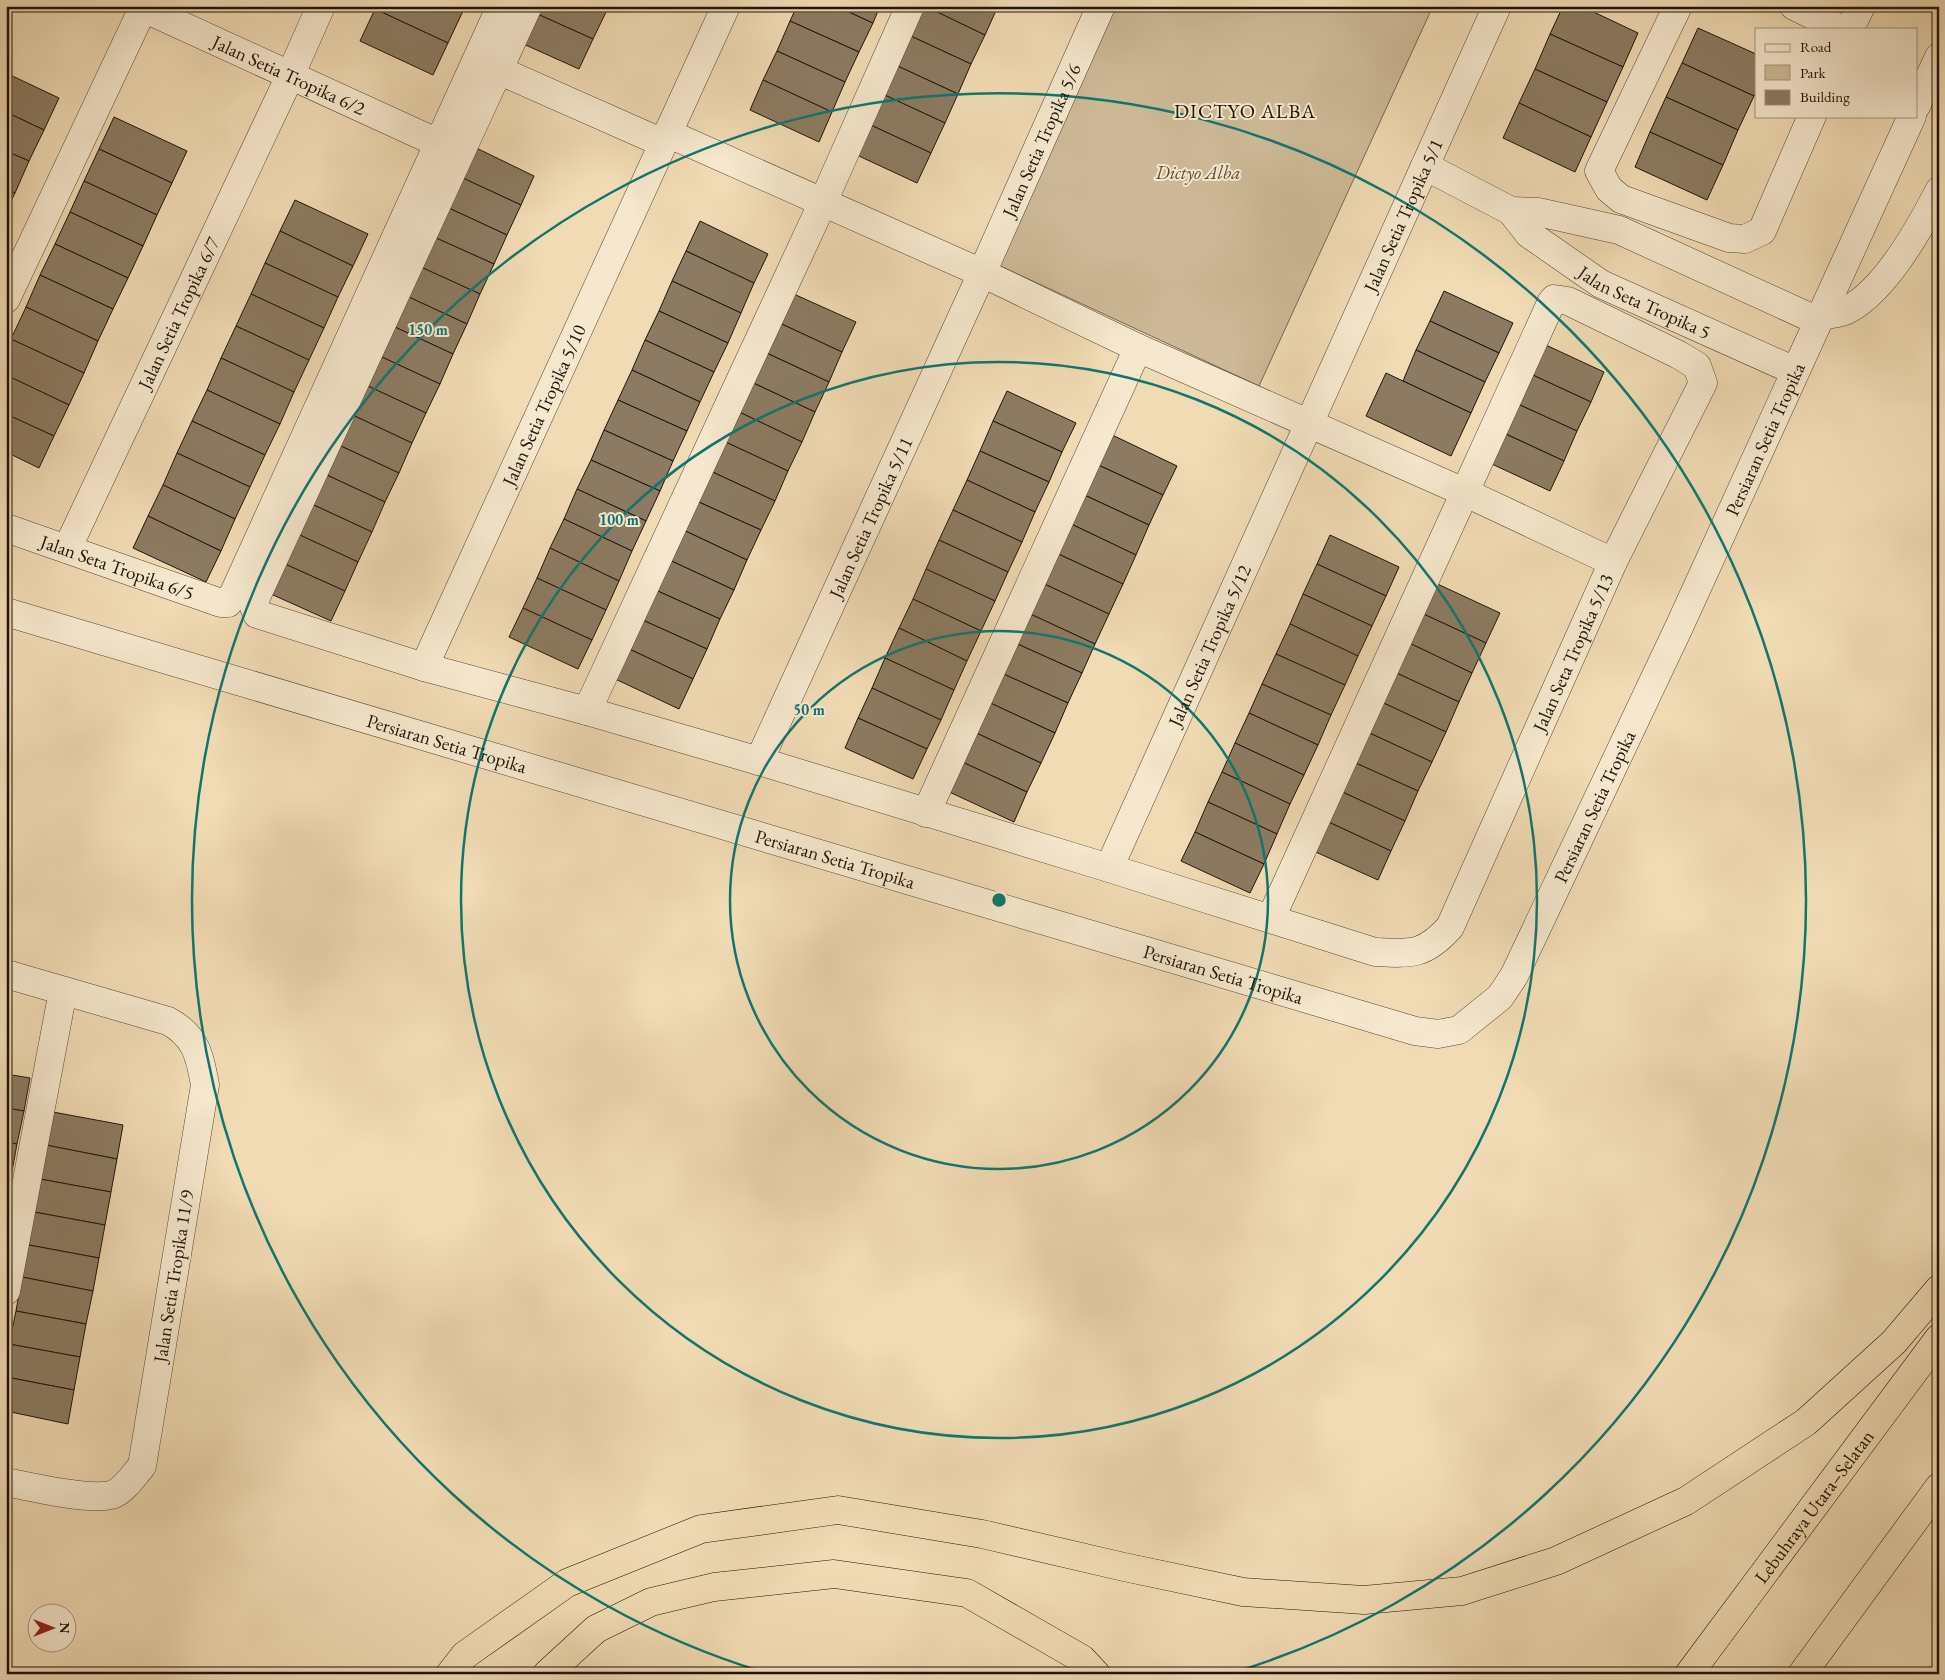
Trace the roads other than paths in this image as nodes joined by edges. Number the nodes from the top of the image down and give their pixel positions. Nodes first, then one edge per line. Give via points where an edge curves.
1 (321, 6) edge
2 (501, 6) edge
3 (528, 6) edge
4 (726, 6) edge
5 (910, 6) edge
6 (1101, 6) edge
7 (1497, 6) edge
8 (1678, 6) edge
9 (1794, 6) edge
10 (1861, 6) edge
11 (142, 7) edge
12 (1839, 28) edge
13 (1850, 28) edge
14 (1939, 57) edge
15 (498, 70) junction
16 (290, 76) junction
17 (1918, 102) edge
18 (1811, 118) edge
19 (1911, 118) edge
20 (665, 138) junction
21 (438, 144) junction
22 (1425, 166) junction
23 (1939, 191) edge
24 (823, 202) junction
25 (1511, 211) junction
26 (982, 273) junction
27 (6, 299) edge
28 (1819, 318) junction
29 (1138, 348) junction
30 (1795, 371) junction
31 (1309, 424) junction
32 (1464, 492) junction
33 (6, 528) edge
34 (67, 549) junction
35 (1613, 562) junction
36 (6, 612) edge
37 (424, 667) junction
38 (587, 711) junction
39 (759, 761) junction
40 (926, 813) junction
41 (1109, 868) junction
42 (1271, 918) junction
43 (6, 974) edge
44 (63, 991) junction
45 (1939, 1289) edge
46 (6, 1291) edge
47 (1939, 1338) edge
48 (6, 1482) edge
49 (1939, 1487) edge
50 (450, 1674) edge
51 (547, 1674) edge
52 (1096, 1674) edge
53 (1689, 1674) edge
54 (1802, 1674) edge

1 - 16 street, Jalan Setia Tropika 6/7
2 - 21 street
3 - 15 street
4 - 20 street, Jalan Setia Tropika 5/10
5 - 24 street
6 - 26 street, Jalan Setia Tropika 5/6
7 - 22 street, Jalan Setia Tropika 5/1
8 - 18 street via 1599,171 1609,189 1621,199 1729,238 1746,239 1762,232
9 - 12 street
10 - 13 street
11 - 16 street, Jalan Setia Tropika 6/2
11 - 27 street
14 - 17 street
15 - 20 street
15 - 37 street via 253,604 257,614
16 - 21 street, Jalan Setia Tropika 6/2
16 - 34 street, Jalan Setia Tropika 6/7
19 - 28 street, Persiaran Setia Tropika
20 - 24 street
20 - 37 street, Jalan Setia Tropika 5/10
21 - 34 street, Jalan Seta Tropika 6/5 via 228,603
22 - 25 street, Jalan Seta Tropika 5
22 - 31 street, Jalan Setia Tropika 5/1
23 - 28 street via 1901,255 1870,294 1846,310
24 - 26 street
24 - 38 street
25 - 28 street, Jalan Seta Tropika 5 via 1538,212 1619,230
25 - 30 street, Jalan Seta Tropika 5 via 1530,234 1601,284
26 - 29 street
26 - 39 street, Jalan Setia Tropika 5/11
28 - 30 street, Persiaran Setia Tropika
29 - 31 street
29 - 40 street
30 - 36 street, Persiaran Setia Tropika via 1680,626 1514,976 1500,997 1481,1014 1459,1030 1438,1034 1415,1031
31 - 32 street
31 - 41 street, Jalan Setia Tropika 5/12
32 - 35 street
32 - 35 street, Jalan Seta Tropika 5/13 via 1551,303 1554,298 1568,301 1679,355 1697,366 1703,383
32 - 42 street
33 - 34 street, Jalan Seta Tropika 6/5
35 - 42 street, Jalan Seta Tropika 5/13 via 1450,927 1441,937 1425,949 1406,954 1375,952
37 - 38 street
38 - 39 street
39 - 40 street
40 - 41 street
41 - 42 street
43 - 44 street, Jalan Setia Tropika 11/9
44 - 46 street
44 - 48 street, Jalan Setia Tropika 11/9 via 168,1021 180,1028 200,1056 205,1085 142,1466 114,1494 86,1496
45 - 50 highway via 1894,1342 1806,1422 1686,1501 1556,1561 1462,1590 1364,1600 1243,1592 982,1534 838,1510 701,1529 567,1583 465,1655
47 - 53 highway, Lebuhraya Utara–Selatan
49 - 54 highway
51 - 52 highway via 596,1630 651,1602 714,1587 834,1574 967,1593 1082,1659

